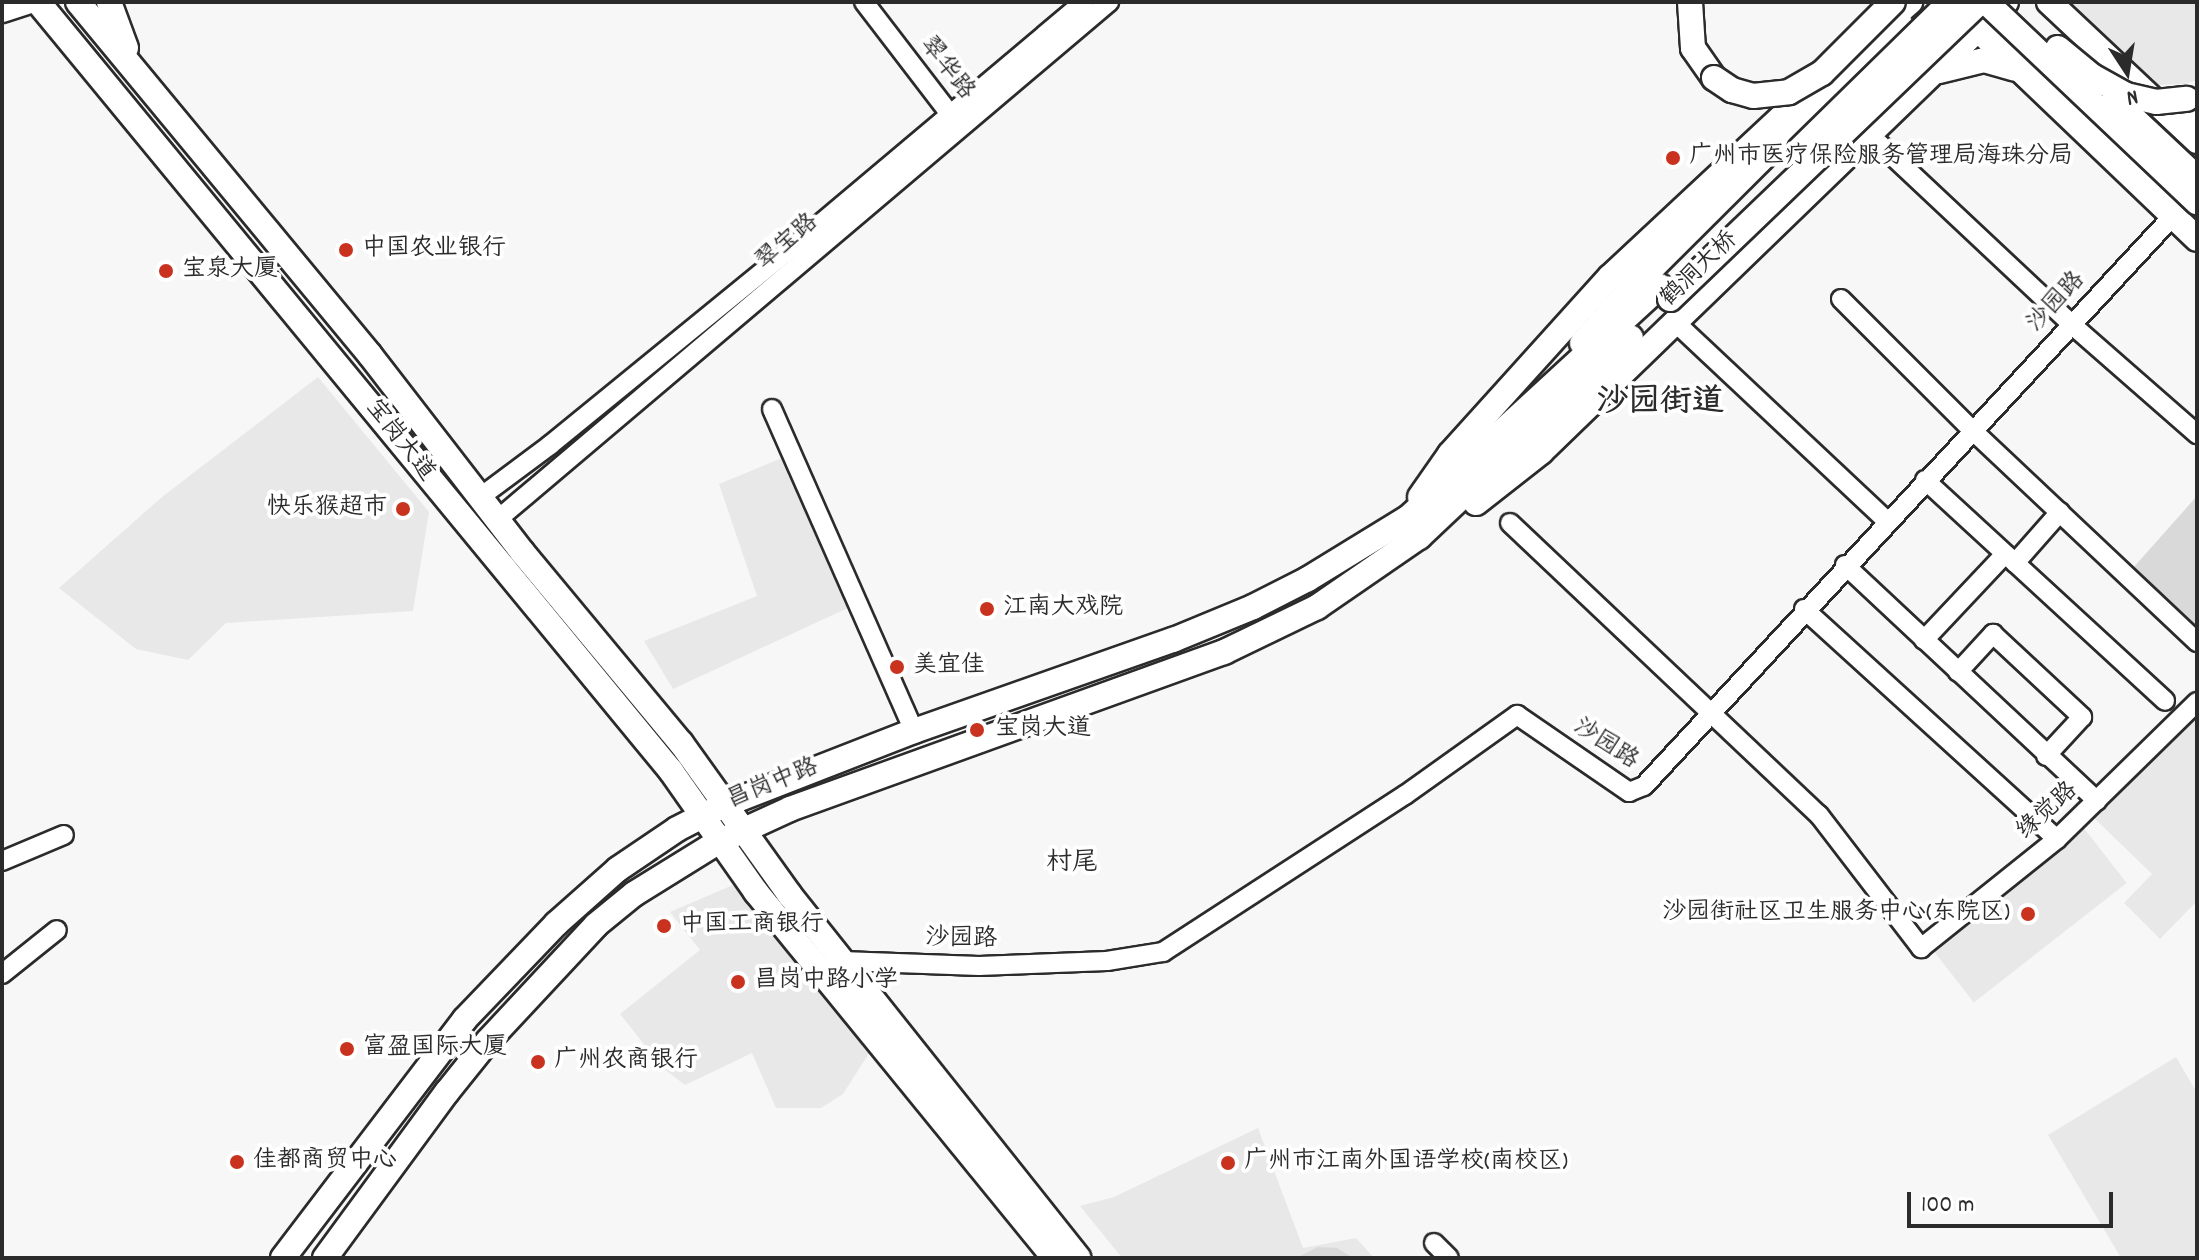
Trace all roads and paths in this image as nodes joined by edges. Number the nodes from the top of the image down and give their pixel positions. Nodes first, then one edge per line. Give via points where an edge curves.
1 (27, 2) edge
2 (38, 2) edge
3 (78, 2) edge
4 (109, 2) edge
5 (864, 2) edge
6 (1084, 2) edge
7 (1109, 2) edge
8 (1690, 2) edge
9 (1877, 2) edge
10 (1893, 2) edge
11 (1910, 2) edge
12 (1925, 2) edge
13 (1949, 2) edge
14 (1983, 2) edge
15 (2006, 2) edge
16 (2049, 2) edge
17 (2, 10) edge
18 (1979, 30) junction
19 (104, 33) junction
20 (1865, 41) junction
21 (2058, 48) junction
22 (79, 50) junction
23 (138, 76) junction
24 (2028, 77) junction
25 (1927, 78) junction
26 (2069, 80) junction
27 (2197, 98) edge
28 (2187, 117) edge
29 (956, 122) junction
30 (1869, 134) junction
31 (2197, 141) edge
32 (2197, 157) edge
33 (2197, 178) edge
34 (2153, 198) junction
35 (2197, 202) edge
36 (2190, 226) edge
37 (1663, 295) junction
38 (1841, 299) dead end
39 (2070, 323) junction
40 (377, 364) junction
41 (353, 383) junction
42 (412, 409) junction
43 (772, 409) dead end
44 (388, 424) junction
45 (1971, 429) junction
46 (2197, 434) edge
47 (1925, 480) junction
48 (479, 498) junction
49 (2060, 512) junction
50 (497, 520) junction
51 (1887, 521) junction
52 (1510, 523) dead end
53 (1414, 527) junction
54 (2010, 558) junction
55 (1845, 565) junction
56 (1804, 609) junction
57 (1924, 640) junction
58 (2197, 642) edge
59 (1958, 672) junction
60 (2165, 701) dead end
61 (2197, 702) edge
62 (1710, 711) junction
63 (914, 731) junction
64 (2046, 756) junction
65 (2097, 801) junction
66 (724, 805) junction
67 (701, 816) junction
68 (742, 830) junction
69 (64, 835) dead end
70 (2057, 839) junction
71 (718, 842) junction
72 (2, 861) edge
73 (57, 930) dead end
74 (842, 961) junction
75 (2, 974) edge
76 (1434, 1243) dead end
77 (283, 1258) edge
78 (325, 1258) edge
79 (1055, 1258) edge
80 (1079, 1258) edge
81 (1449, 1258) edge

1 - 17 main road
2 - 22 main road, 宝岗大道
3 - 19 main road, 宝岗大道
4 - 23 main road
5 - 29 street, 翠华路
6 - 29 street, 翠宝路
7 - 29 street, 翠宝路
8 - 10 main road, bridge via 1693,48 1706,69 1732,90 1765,97 1811,80
9 - 20 main road
11 - 20 main road
12 - 37 main road via 1898,24
13 - 18 main road
13 - 37 main road, bridge
14 - 26 main road, bridge
14 - 37 main road, 鹤洞大桥, bridge
15 - 18 main road
15 - 21 main road
16 - 28 main road
18 - 24 main road
18 - 25 main road
19 - 22 street via 84,35
19 - 23 main road, 宝岗大道
20 - 53 main road via 1610,277 1430,478
21 - 27 main road, bridge via 2104,84 2135,98 2169,103
21 - 33 main road, bridge
22 - 41 main road, 宝岗大道
23 - 40 main road, 宝岗大道
24 - 25 main road via 1998,61 1984,60
24 - 34 main road
25 - 30 main road
26 - 27 main road, bridge via 2099,100 2136,109 2162,110
26 - 35 main road, bridge
28 - 31 main road
29 - 48 street, 翠宝路
29 - 50 street, 翠宝路
30 - 37 main road
30 - 39 street
32 - 34 street
34 - 36 main road
36 - 39 street, 沙园路
37 - 51 street
37 - 53 main road, 鹤洞大桥 via 1532,404
37 - 53 main road, 鹤洞大桥 via 1540,427
38 - 45 street
39 - 45 street, 沙园路
39 - 46 street
40 - 41 street via 372,379
40 - 42 main road, 宝岗大道
41 - 44 main road, 宝岗大道
42 - 44 street via 396,407
42 - 48 main road, 宝岗大道
43 - 63 street
44 - 67 main road, 宝岗大道 via 671,771
45 - 47 street, 沙园路
45 - 49 street
47 - 51 street, 沙园路
47 - 54 street
48 - 50 main road, 宝岗大道
49 - 54 street
49 - 58 street
50 - 66 main road, 宝岗大道 via 681,743
51 - 55 street, 沙园路
52 - 62 street
53 - 63 main road, 昌岗中路 via 1253,607 1057,684
53 - 68 main road, 昌岗中路 via 1317,607 1257,638
54 - 57 street
54 - 60 street
55 - 56 street, 沙园路
55 - 57 street
56 - 62 street, 沙园路
56 - 70 street
57 - 59 street
59 - 64 street
59 - 64 street via 1993,634 2082,717
61 - 65 street, 缘觉路
62 - 70 street, 缘觉路 via 1819,815 1921,948
62 - 74 street, 沙园路 via 1644,786 1629,792 1517,715 1405,795 1163,952 1107,961 979,966
63 - 66 main road, 昌岗中路
64 - 65 street
65 - 70 street, 缘觉路
66 - 67 main road, 昌岗中路
66 - 68 main road, 宝岗大道
67 - 71 main road, 宝岗大道
67 - 77 main road, 昌岗中路 via 596,887 486,995
68 - 71 main road, 昌岗中路
68 - 74 main road, 宝岗大道
69 - 72 street
71 - 78 main road, 昌岗中路 via 634,894 559,963 447,1092
71 - 79 main road, 宝岗大道
73 - 75 street
74 - 80 main road, 宝岗大道
76 - 81 street

